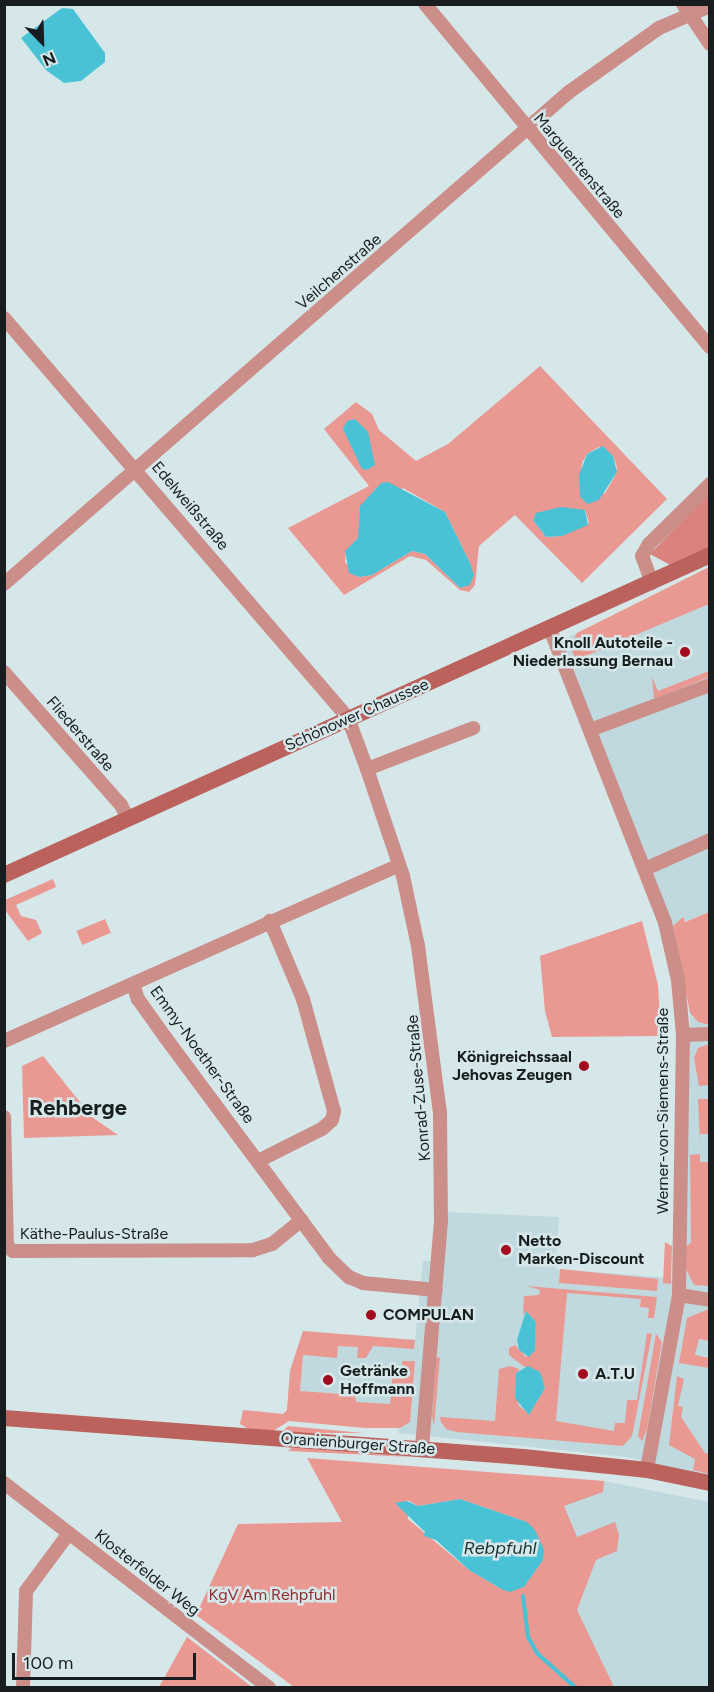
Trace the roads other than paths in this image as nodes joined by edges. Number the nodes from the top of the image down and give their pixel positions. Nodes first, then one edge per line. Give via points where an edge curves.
1 (425, 4) edge
2 (710, 6) edge
3 (686, 9) edge
4 (710, 44) edge
5 (527, 129) junction
6 (4, 318) edge
7 (710, 347) edge
8 (137, 469) junction
9 (710, 484) edge
10 (710, 555) edge
11 (652, 583) junction
12 (4, 584) edge
13 (550, 629) junction
14 (4, 672) edge
15 (710, 685) edge
16 (348, 718) junction
17 (473, 728) dead end
18 (590, 730) junction
19 (367, 769) junction
20 (128, 819) junction
21 (710, 840) edge
22 (399, 865) junction
23 (645, 869) junction
24 (4, 875) edge
25 (270, 921) junction
26 (133, 984) junction
27 (710, 1034) edge
28 (683, 1035) junction
29 (4, 1041) edge
30 (4, 1117) edge
31 (260, 1160) junction
32 (302, 1220) junction
33 (436, 1290) junction
34 (679, 1296) junction
35 (710, 1300) edge
36 (4, 1418) edge
37 (422, 1448) junction
38 (647, 1470) junction
39 (4, 1483) edge
40 (710, 1483) edge
41 (69, 1533) junction
42 (22, 1688) edge
43 (269, 1688) edge

1 - 5 street, Margueritenstraße
2 - 3 street, Veilchenstraße
3 - 4 street
3 - 5 street, Veilchenstraße via 613,59
5 - 7 street, Margueritenstraße
5 - 8 street, Veilchenstraße
6 - 8 street, Edelweißstraße
8 - 12 street, Veilchenstraße
8 - 16 street, Edelweißstraße
9 - 11 street via 649,544 642,556
10 - 11 main road, Schönower Chaussee
11 - 13 main road, Schönower Chaussee
13 - 16 main road, Schönower Chaussee
13 - 18 street, Werner-von-Siemens-Straße
14 - 20 street, Fliederstraße via 121,805
15 - 18 street
16 - 19 street, Konrad-Zuse-Straße
16 - 20 main road, Schönower Chaussee
17 - 19 street
18 - 23 street, Werner-von-Siemens-Straße
19 - 22 street, Konrad-Zuse-Straße
20 - 24 main road, Schönower Chaussee
21 - 23 street
22 - 25 street, Emmy-Noether-Straße
22 - 33 street, Konrad-Zuse-Straße via 418,946 437,1064 442,1152
23 - 28 street, Werner-von-Siemens-Straße via 674,959
25 - 26 street, Emmy-Noether-Straße
25 - 31 street via 303,999 334,1111 332,1120 322,1129
26 - 29 street
26 - 31 street, Emmy-Noether-Straße via 165,1037
27 - 28 street
28 - 34 street, Werner-von-Siemens-Straße
30 - 32 street, Käthe-Paulus-Straße via 7,1246 13,1251 253,1250 272,1244
31 - 32 street, Emmy-Noether-Straße
32 - 33 street, Emmy-Noether-Straße via 329,1258 349,1277 363,1283
33 - 37 street, Konrad-Zuse-Straße
34 - 35 street
34 - 38 street, Werner-von-Siemens-Straße
36 - 37 main road, Oranienburger Straße
37 - 38 main road, Oranienburger Straße
38 - 40 main road, Oranienburger Straße
39 - 41 street, Klosterfelder Weg
41 - 42 street via 26,1591
41 - 43 street, Klosterfelder Weg

